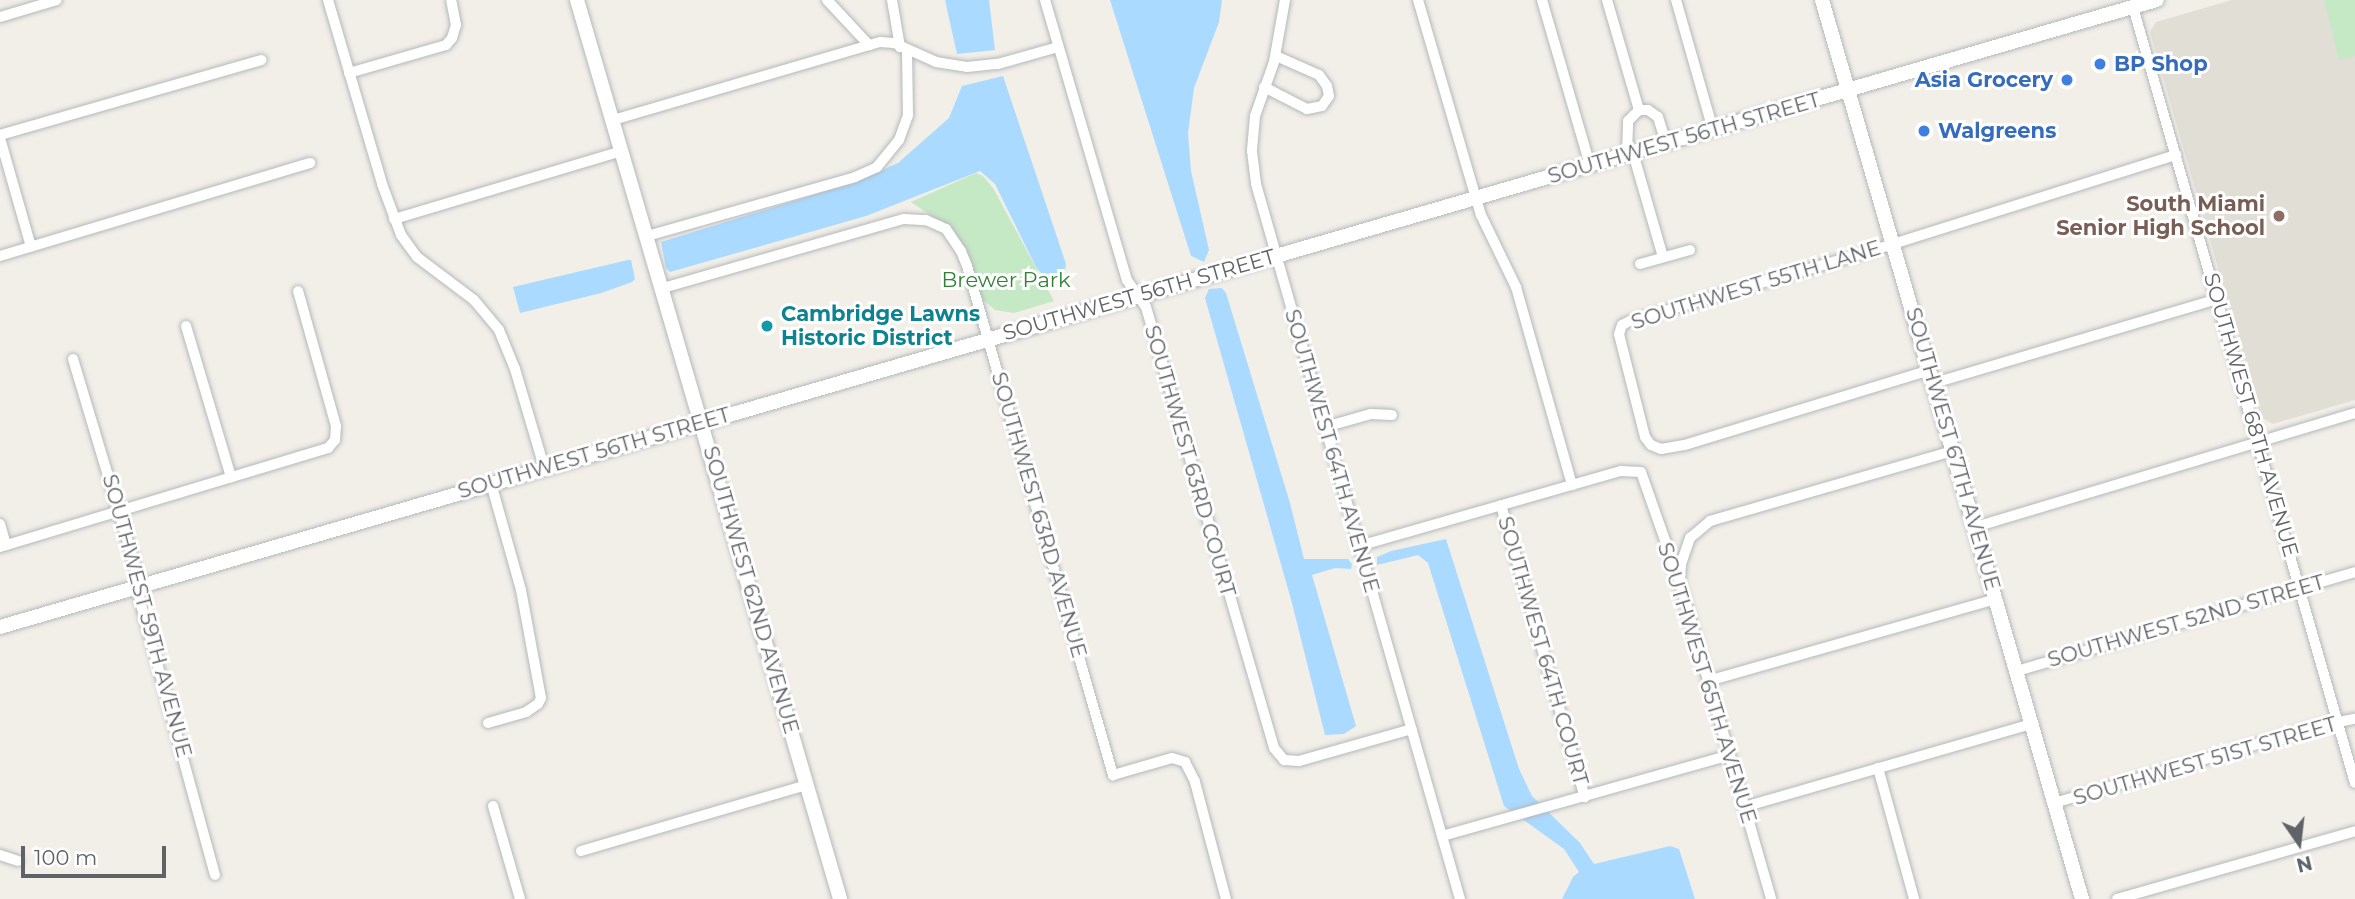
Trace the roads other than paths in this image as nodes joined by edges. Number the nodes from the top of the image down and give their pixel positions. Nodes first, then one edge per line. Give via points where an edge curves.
1 (57, 0) edge
2 (328, 0) edge
3 (451, 0) edge
4 (577, 0) edge
5 (827, 0) edge
6 (892, 0) edge
7 (1045, 0) edge
8 (1285, 0) edge
9 (1418, 0) edge
10 (1542, 0) edge
11 (1607, 0) edge
12 (1676, 0) edge
13 (1822, 0) edge
14 (2157, 0) edge
15 (2133, 7) junction
16 (0, 17) edge
17 (869, 45) junction
18 (1058, 47) junction
19 (903, 49) junction
20 (1276, 56) junction
21 (261, 60) dead end
22 (349, 73) junction
23 (1264, 87) junction
24 (1848, 91) junction
25 (1639, 110) junction
26 (613, 120) junction
27 (1713, 130) junction
28 (0, 137) edge
29 (1666, 143) junction
30 (622, 151) junction
31 (1630, 154) junction
32 (2176, 155) junction
33 (310, 163) dead end
34 (1590, 165) junction
35 (1476, 198) junction
36 (394, 219) junction
37 (647, 236) junction
38 (1893, 243) junction
39 (31, 247) junction
40 (1690, 250) dead end
41 (1276, 255) junction
42 (0, 256) edge
43 (1663, 257) junction
44 (1640, 264) dead end
45 (663, 288) junction
46 (298, 291) dead end
47 (1138, 295) junction
48 (2218, 299) junction
49 (186, 326) dead end
50 (988, 338) junction
51 (73, 359) dead end
52 (1932, 376) junction
53 (2355, 413) edge
54 (1392, 415) dead end
55 (702, 421) junction
56 (1325, 427) junction
57 (2258, 442) junction
58 (1953, 451) junction
59 (544, 467) junction
60 (231, 477) junction
61 (491, 482) junction
62 (1572, 485) junction
63 (1502, 505) junction
64 (119, 510) junction
65 (0, 524) edge
66 (1975, 527) junction
67 (3, 546) edge
68 (1359, 547) junction
69 (2355, 572) edge
70 (1680, 583) junction
71 (138, 586) junction
72 (2300, 588) junction
73 (1996, 599) junction
74 (0, 627) edge
75 (2017, 671) junction
76 (1708, 681) junction
77 (2355, 719) edge
78 (488, 723) dead end
79 (2338, 723) junction
80 (2032, 724) junction
81 (1412, 730) junction
82 (1730, 755) junction
83 (1878, 768) junction
84 (2355, 783) edge
85 (807, 785) junction
86 (1585, 797) junction
87 (2054, 803) junction
88 (494, 806) dead end
89 (1744, 807) junction
90 (2355, 831) edge
91 (1442, 836) junction
92 (581, 851) dead end
93 (0, 855) edge
94 (18, 861) dead end
95 (215, 874) dead end
96 (520, 899) edge
97 (840, 899) edge
98 (1226, 899) edge
99 (1460, 899) edge
100 (1771, 899) edge
101 (1914, 899) edge
102 (2082, 899) edge
103 (2117, 899) edge

1 - 16 street
2 - 22 street
3 - 22 street via 456,25 453,38 435,50
4 - 26 main road, SOUTHWEST 62ND AVENUE
5 - 17 street
6 - 19 street
7 - 18 street, SOUTHWEST 63RD COURT
8 - 20 street, SOUTHWEST 64TH AVENUE
9 - 35 street
10 - 34 street
11 - 25 street
12 - 27 street
13 - 24 main road, SOUTHWEST 67TH AVENUE
14 - 15 main road, SOUTHWEST 56TH STREET
15 - 24 main road, SOUTHWEST 56TH STREET
15 - 32 street, SOUTHWEST 68TH AVENUE
17 - 19 street via 889,41
17 - 26 street
18 - 19 street via 976,67 943,64
18 - 47 street, SOUTHWEST 63RD COURT via 1127,280
19 - 37 street via 908,115 894,149 877,167
20 - 23 street, SOUTHWEST 64TH AVENUE
20 - 23 street via 1319,75 1329,96 1322,106 1307,109
21 - 28 street
22 - 36 street
23 - 41 street, SOUTHWEST 64TH AVENUE via 1255,116 1253,163
24 - 27 main road, SOUTHWEST 56TH STREET
24 - 38 main road, SOUTHWEST 67TH AVENUE
25 - 29 street via 1658,117
25 - 31 street via 1628,121
26 - 30 main road, SOUTHWEST 62ND AVENUE
27 - 29 main road, SOUTHWEST 56TH STREET
28 - 39 street
29 - 31 main road, SOUTHWEST 56TH STREET
30 - 36 street
30 - 37 main road, SOUTHWEST 62ND AVENUE
31 - 34 main road, SOUTHWEST 56TH STREET
31 - 43 street
32 - 38 street, SOUTHWEST 55TH LANE
32 - 48 street, SOUTHWEST 68TH AVENUE
33 - 39 street
34 - 35 main road, SOUTHWEST 56TH STREET
35 - 41 main road, SOUTHWEST 56TH STREET
35 - 62 street via 1516,288
36 - 59 street via 416,257 474,300 499,330
37 - 45 main road, SOUTHWEST 62ND AVENUE
38 - 52 main road, SOUTHWEST 67TH AVENUE
38 - 52 street, SOUTHWEST 55TH LANE via 1630,321 1620,329 1620,343 1645,437 1653,447 1684,445
39 - 42 street
40 - 43 street
41 - 47 main road, SOUTHWEST 56TH STREET
41 - 56 street, SOUTHWEST 64TH AVENUE
43 - 44 street
45 - 50 street, SOUTHWEST 63RD AVENUE via 921,218 937,223 964,256
45 - 55 main road, SOUTHWEST 62ND AVENUE
46 - 60 street via 336,426 335,439 319,451
47 - 50 main road, SOUTHWEST 56TH STREET
47 - 81 street, SOUTHWEST 63RD COURT via 1146,307 1278,755 1287,761 1312,759
48 - 52 street
48 - 57 street, SOUTHWEST 68TH AVENUE
49 - 60 street
50 - 55 main road, SOUTHWEST 56TH STREET
50 - 98 street, SOUTHWEST 63RD AVENUE via 1113,775 1172,758 1183,761 1195,782
51 - 64 street, SOUTHWEST 59TH AVENUE
52 - 58 main road, SOUTHWEST 67TH AVENUE
53 - 57 street
54 - 56 street via 1371,414
55 - 59 main road, SOUTHWEST 56TH STREET
55 - 85 main road, SOUTHWEST 62ND AVENUE
56 - 68 street, SOUTHWEST 64TH AVENUE
57 - 66 street
57 - 72 street, SOUTHWEST 68TH AVENUE
58 - 66 main road, SOUTHWEST 67TH AVENUE
58 - 70 street via 1710,521 1690,538
59 - 61 main road, SOUTHWEST 56TH STREET
60 - 64 street
61 - 71 main road, SOUTHWEST 56TH STREET
61 - 78 street via 522,590 541,700 526,712
62 - 63 street
62 - 70 street, SOUTHWEST 65TH AVENUE via 1621,471 1638,471 1647,483
63 - 68 street
63 - 86 street, SOUTHWEST 64TH COURT
64 - 67 street
64 - 71 street, SOUTHWEST 59TH AVENUE
65 - 67 street
66 - 73 main road, SOUTHWEST 67TH AVENUE
68 - 81 street, SOUTHWEST 64TH AVENUE
69 - 72 street, SOUTHWEST 52ND STREET
70 - 76 street, SOUTHWEST 65TH AVENUE
71 - 74 main road, SOUTHWEST 56TH STREET
71 - 95 street, SOUTHWEST 59TH AVENUE
72 - 75 street, SOUTHWEST 52ND STREET
72 - 79 street, SOUTHWEST 68TH AVENUE
73 - 75 main road, SOUTHWEST 67TH AVENUE
73 - 76 street
75 - 80 main road, SOUTHWEST 67TH AVENUE
76 - 82 street, SOUTHWEST 65TH AVENUE
77 - 79 street, SOUTHWEST 51ST STREET
79 - 84 street, SOUTHWEST 68TH AVENUE
79 - 87 street, SOUTHWEST 51ST STREET
80 - 83 street
80 - 87 main road, SOUTHWEST 67TH AVENUE
81 - 91 street, SOUTHWEST 64TH AVENUE
82 - 86 street
82 - 89 street, SOUTHWEST 65TH AVENUE
83 - 89 street
83 - 101 street
85 - 92 street
85 - 97 main road, SOUTHWEST 62ND AVENUE
86 - 91 street
87 - 102 main road, SOUTHWEST 67TH AVENUE
88 - 96 street
89 - 100 street, SOUTHWEST 65TH AVENUE
90 - 103 street
91 - 99 street, SOUTHWEST 64TH AVENUE
93 - 94 street

